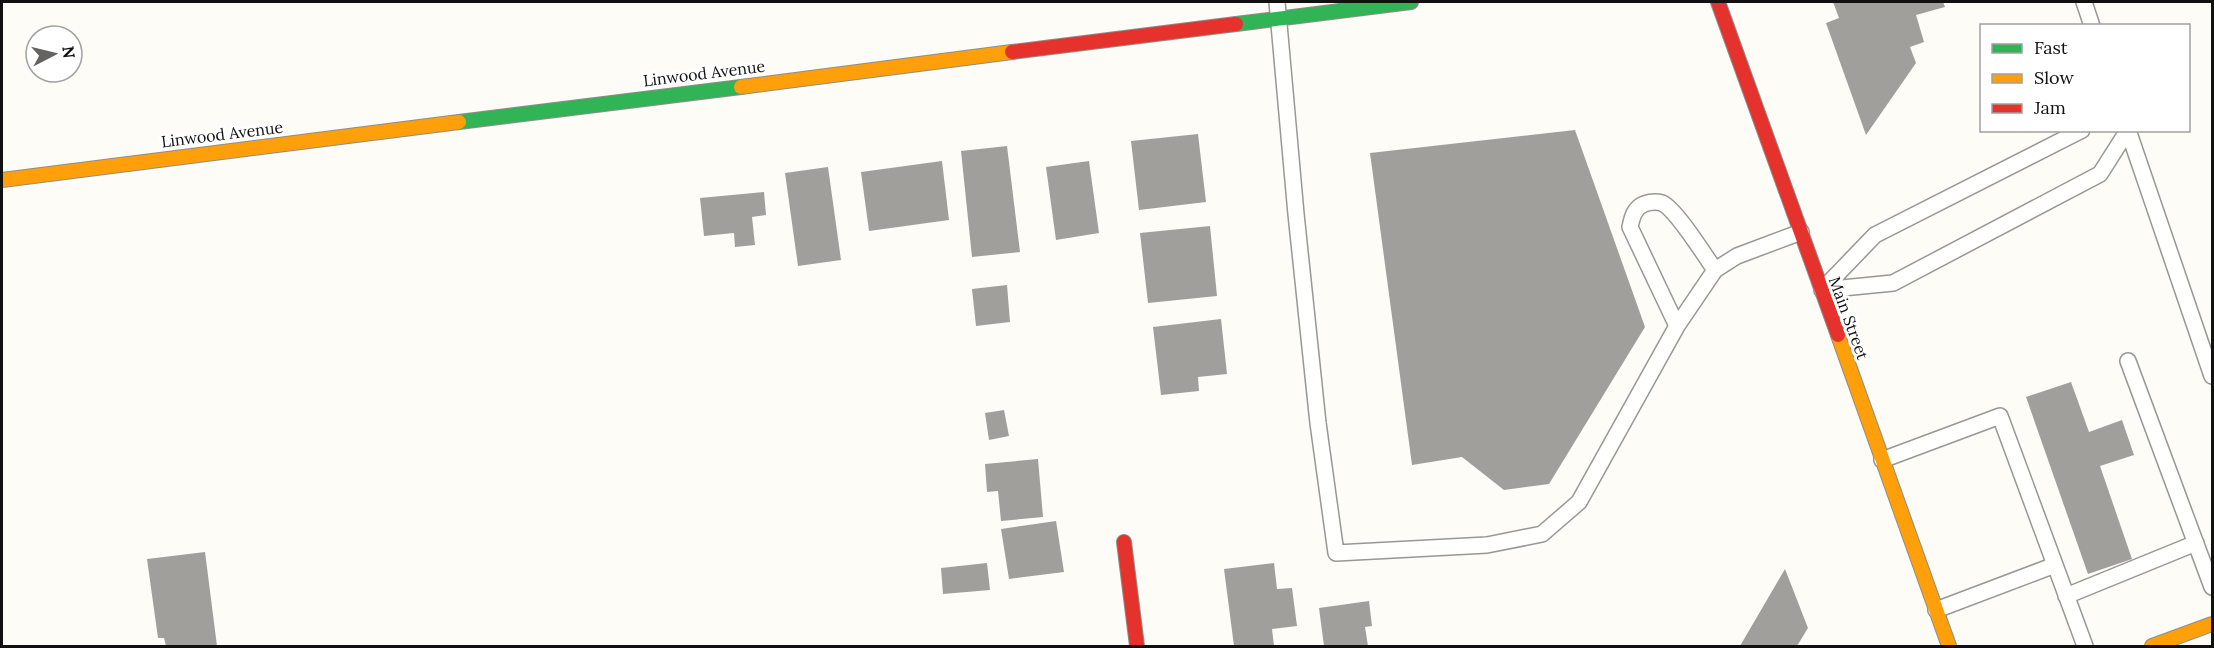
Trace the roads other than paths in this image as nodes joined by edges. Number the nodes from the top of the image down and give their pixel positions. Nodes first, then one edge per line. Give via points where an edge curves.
1 (1277, 2) edge
2 (1411, 2) edge
3 (1718, 2) edge
4 (2084, 2) edge
5 (1279, 17) junction
6 (2091, 24) edge
7 (2078, 132) edge
8 (2127, 132) edge
9 (2129, 132) edge
10 (2, 180) edge
11 (1801, 232) junction
12 (1715, 270) junction
13 (1822, 290) junction
14 (1677, 326) junction
15 (2128, 361) dead end
16 (2212, 376) edge
17 (1882, 460) junction
18 (1124, 542) dead end
19 (2196, 543) junction
20 (2055, 565) junction
21 (2212, 587) edge
22 (2066, 596) junction
23 (1936, 610) junction
24 (2212, 624) edge
25 (1137, 646) edge
26 (1949, 646) edge
27 (2085, 646) edge
28 (2152, 646) edge

1 - 5 lane
2 - 5 street, Linwood Avenue
3 - 11 street, Main Street
4 - 6 lane
5 - 10 street, Linwood Avenue
5 - 14 lane via 1318,423 1336,552 1487,545 1542,534 1579,502
7 - 13 lane via 1875,235
8 - 13 lane via 2100,174 1903,278 1893,283
9 - 16 lane
11 - 12 lane via 1737,256
11 - 13 street, Main Street
12 - 14 lane
12 - 14 lane via 1664,204 1652,201 1640,206 1630,228
13 - 17 street, Main Street
15 - 19 lane
17 - 20 lane via 2000,416
17 - 23 street, Main Street
18 - 25 street
19 - 21 lane
19 - 22 lane
20 - 22 lane
20 - 23 lane
22 - 27 lane
23 - 26 street, Main Street
24 - 28 street

